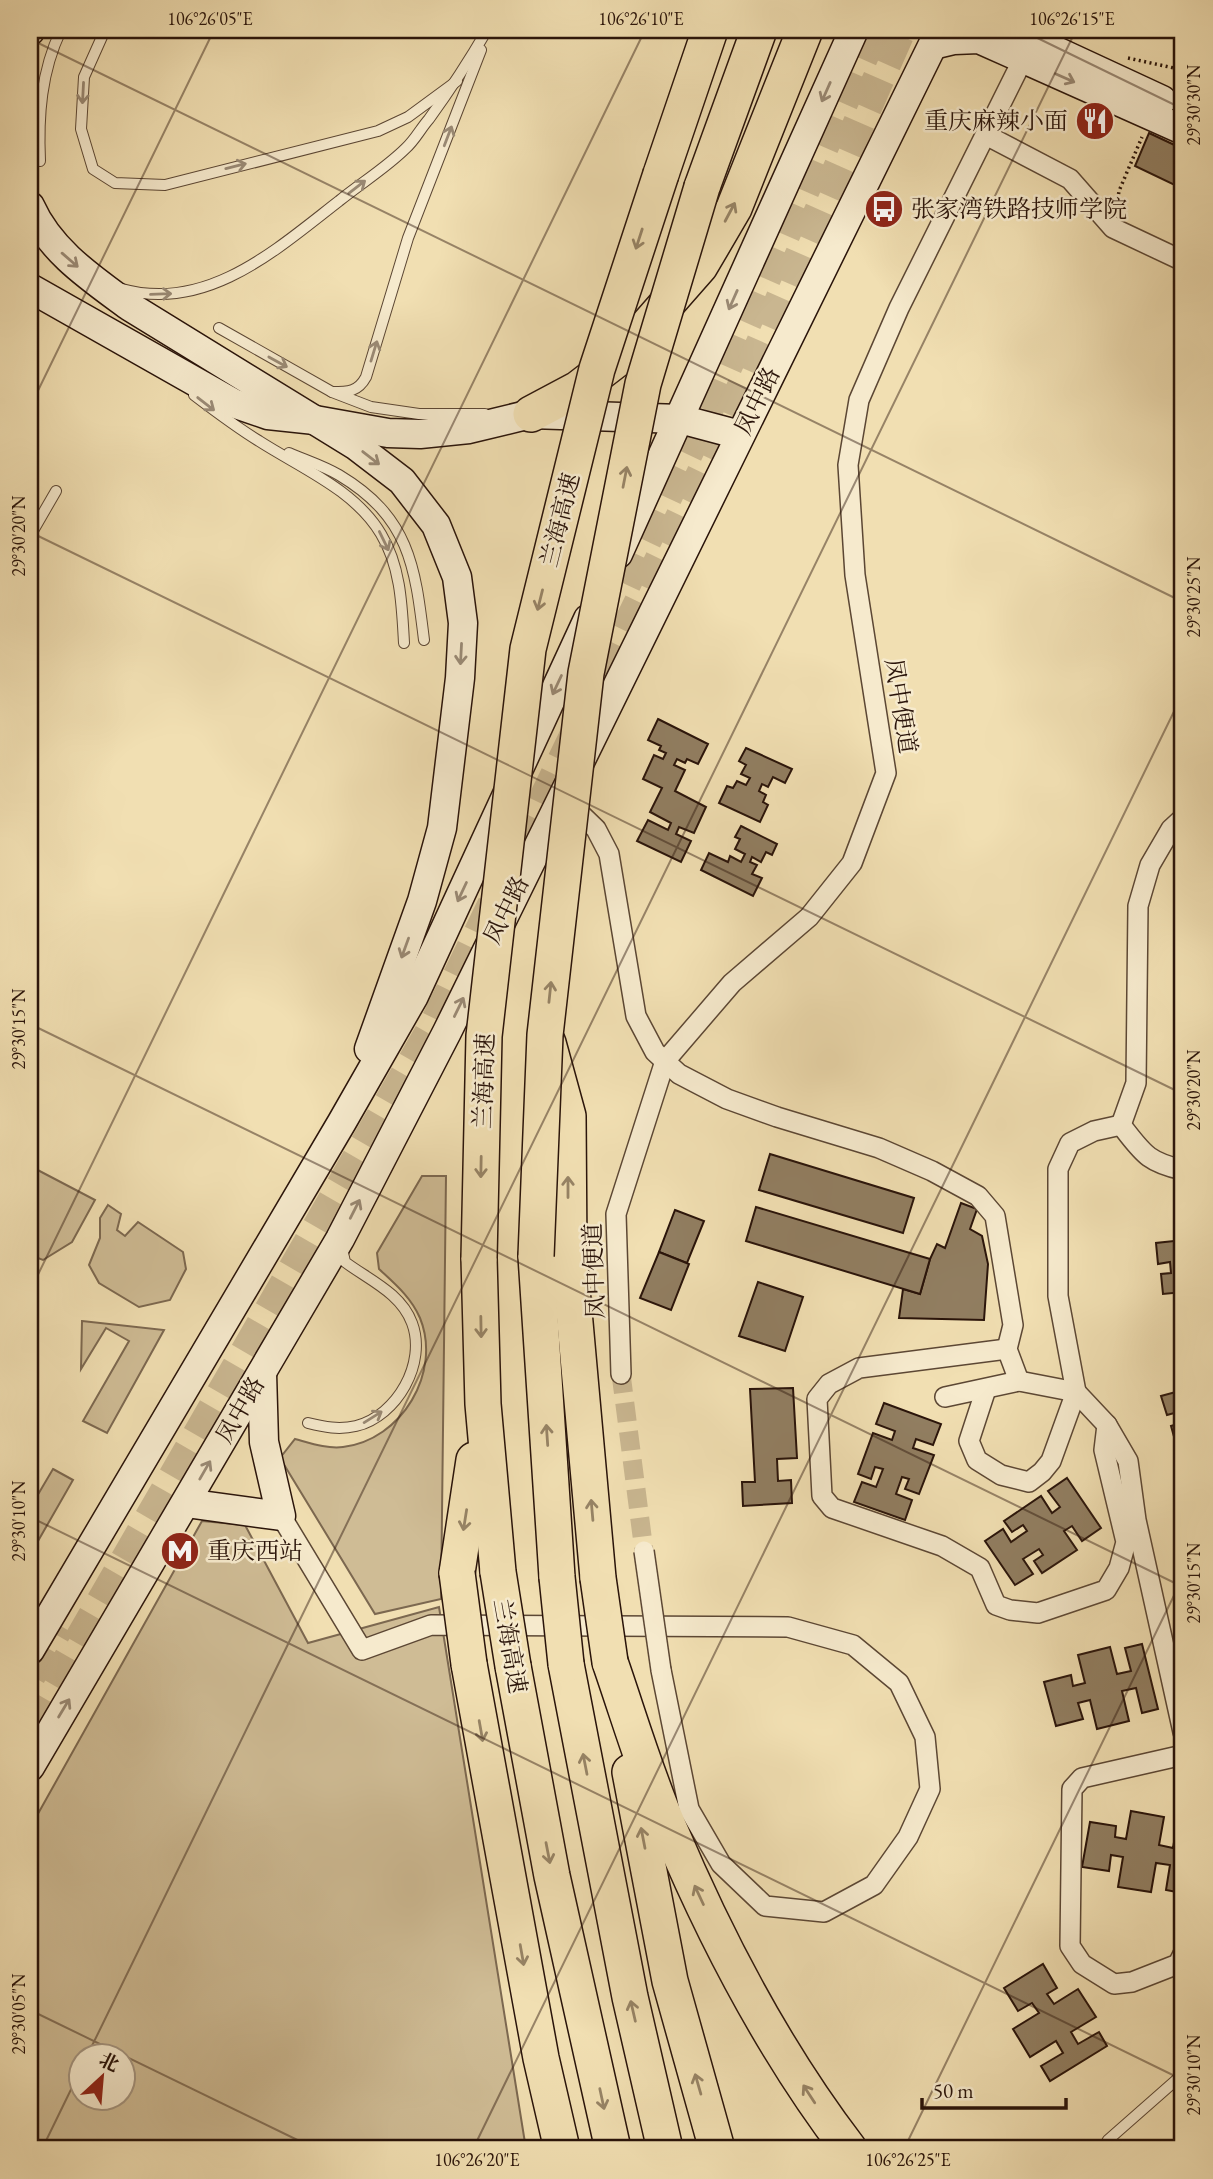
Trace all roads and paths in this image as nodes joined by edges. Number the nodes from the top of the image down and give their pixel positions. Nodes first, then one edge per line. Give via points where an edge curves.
1 (61, 30) edge
2 (105, 30) edge
3 (488, 30) edge
4 (710, 30) edge
5 (759, 30) edge
6 (805, 30) edge
7 (853, 30) edge
8 (936, 37) edge
9 (1022, 43) edge
10 (457, 81) junction
11 (1183, 110) edge
12 (1151, 116) junction
13 (1183, 130) edge
14 (986, 135) junction
15 (40, 162) dead end
16 (32, 213) edge
17 (1113, 228) junction
18 (1183, 261) edge
19 (95, 281) junction
20 (33, 290) edge
21 (219, 328) dead end
22 (133, 347) junction
23 (332, 392) junction
24 (531, 414) junction
25 (680, 419) junction
26 (315, 420) junction
27 (740, 435) junction
28 (259, 441) junction
29 (56, 491) dead end
30 (30, 536) edge
31 (424, 640) dead end
32 (404, 643) dead end
33 (562, 797) junction
34 (1183, 818) edge
35 (665, 1060) junction
36 (342, 1122) junction
37 (1121, 1125) junction
38 (1183, 1170) edge
39 (340, 1239) junction
40 (552, 1256) junction
41 (1007, 1349) junction
42 (262, 1373) junction
43 (621, 1374) tunnel mouth
44 (1019, 1381) junction
45 (986, 1389) junction
46 (1076, 1392) junction
47 (945, 1397) dead end
48 (483, 1405) junction
49 (308, 1423) dead end
50 (1107, 1425) junction
51 (186, 1503) junction
52 (281, 1516) junction
53 (644, 1551) tunnel mouth
54 (30, 1650) edge
55 (610, 1662) junction
56 (1183, 1732) edge
57 (1183, 1755) edge
58 (30, 1767) edge
59 (1183, 1954) edge
60 (541, 2057) junction
61 (1183, 2074) edge
62 (552, 2149) edge
63 (562, 2149) edge
64 (612, 2149) edge
65 (665, 2149) edge
66 (717, 2149) edge
67 (849, 2149) edge
68 (1102, 2149) edge

1 - 15 lane via 43,86 38,121
2 -> 10 lane via 84,76 81,129 93,169 115,183 165,185 378,131 408,117
3 - 10 lane
23 -> 3 lane via 352,391 366,377 408,237
4 -> 48 highway, 兰海高速, bridge via 597,369 528,649 484,1036 479,1258
40 -> 5 highway, bridge via 545,1034 586,673 643,384 702,187
24 -> 6 highway via 578,389 621,356 700,265 734,208
7 -> 25 main road, 凤中路
8 - 9 main road
8 - 27 main road, 凤中路
9 - 11 main road
9 -> 12 main road
9 - 14 street, 凤中便道
19 -> 10 lane via 141,294 173,293 244,271 406,148
12 - 13 main road
12 - 17 path via 1119,191
14 - 17 street via 1070,179
14 - 35 street, 凤中便道 via 899,308 859,400 848,465 855,575 886,773 852,863 809,917 732,983
16 -> 19 main road via 62,254
17 - 18 street
19 - 26 main road
20 - 22 main road
21 -> 23 lane
22 - 26 main road via 233,403 268,415
22 -> 28 lane
23 - 24 lane via 371,408 419,414
24 - 25 main road
24 - 26 main road via 469,429 420,434
25 - 27 main road
25 -> 36 main road, 凤中路 via 414,996
26 -> 36 main road via 402,481 436,525 457,577 463,623 442,828 422,901
27 - 33 main road, 凤中路
28 - 31 lane via 337,473 371,496 394,523 410,558
28 -> 32 lane via 360,507 382,535 401,599
29 - 30 lane
33 - 35 street via 596,829 608,854 636,1016 655,1052
39 -> 33 main road, 凤中路
34 - 37 street via 1171,829 1150,865 1138,906 1136,1083
35 - 41 street via 679,1074 727,1099 879,1148 978,1196 995,1216 1013,1325
35 - 43 street, 凤中便道 via 616,1214
36 - 54 main road, 凤中路
37 - 38 street via 1143,1154 1161,1165
37 - 46 street via 1094,1130 1070,1143 1058,1169 1058,1296
39 - 42 main road, 凤中路
49 -> 39 lane via 343,1429 376,1417 406,1385 414,1365 416,1341 401,1303 345,1262
55 -> 40 highway, bridge
65 -> 40 highway, bridge via 630,1997 566,1664 556,1577
41 - 44 street
41 - 50 street via 859,1368 829,1384 817,1399 822,1496 832,1508 942,1546 980,1568 996,1605 1038,1614 1106,1590 1119,1568 1126,1542 1104,1450
51 -> 42 main road, 凤中路
42 - 52 main road via 264,1442
44 - 45 street
44 - 46 street
45 - 46 street via 969,1441 977,1460 1001,1475 1029,1482 1051,1461
45 - 47 street
46 - 50 street
48 -> 60 highway, bridge via 457,1573 469,1664
48 -> 64 highway, 兰海高速, bridge via 498,1572 513,1666 552,1875
50 - 56 street via 1128,1461 1136,1520
51 - 52 main road
58 -> 51 main road, 凤中路
52 - 53 street, bridge via 362,1650 445,1625 788,1627 853,1645 899,1683 925,1737 930,1789 908,1838 874,1885 824,1912 765,1906 721,1864 689,1809 661,1670
66 -> 55 highway via 670,1981
67 -> 55 highway via 771,2035 728,1956 668,1826
57 - 59 street via 1082,1777 1072,1789 1070,1946 1082,1964 1114,1984 1178,1964
60 - 62 highway
60 - 63 highway
61 - 68 lane

